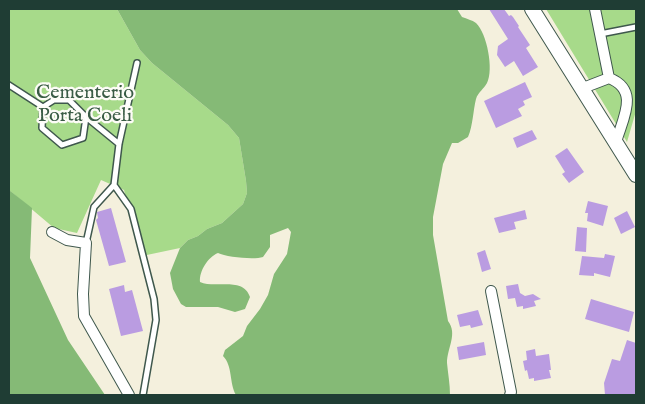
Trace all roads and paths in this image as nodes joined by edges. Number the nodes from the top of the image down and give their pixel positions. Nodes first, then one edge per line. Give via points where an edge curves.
1 (532, 9) edge
2 (595, 9) edge
3 (636, 26) edge
4 (600, 34) junction
5 (137, 63) dead end
6 (609, 78) junction
7 (9, 84) edge
8 (582, 88) junction
9 (43, 107) junction
10 (86, 117) junction
11 (616, 142) junction
12 (119, 144) junction
13 (636, 175) edge
14 (114, 185) junction
15 (52, 232) dead end
16 (86, 243) junction
17 (491, 291) dead end
18 (129, 395) edge
19 (143, 395) edge
20 (510, 395) edge

1 - 8 street
2 - 4 street
3 - 4 lane
4 - 6 street
5 - 12 lane
6 - 8 street
6 - 11 street via 627,93
7 - 9 lane
8 - 11 street
9 - 10 lane via 54,100 69,100
9 - 10 lane via 42,128 62,145 83,138
10 - 12 lane
11 - 13 street
12 - 14 lane
14 - 16 lane via 94,207
14 - 19 lane via 131,209 154,299 156,320
15 - 16 street via 67,240
16 - 18 street via 84,316
17 - 20 street

